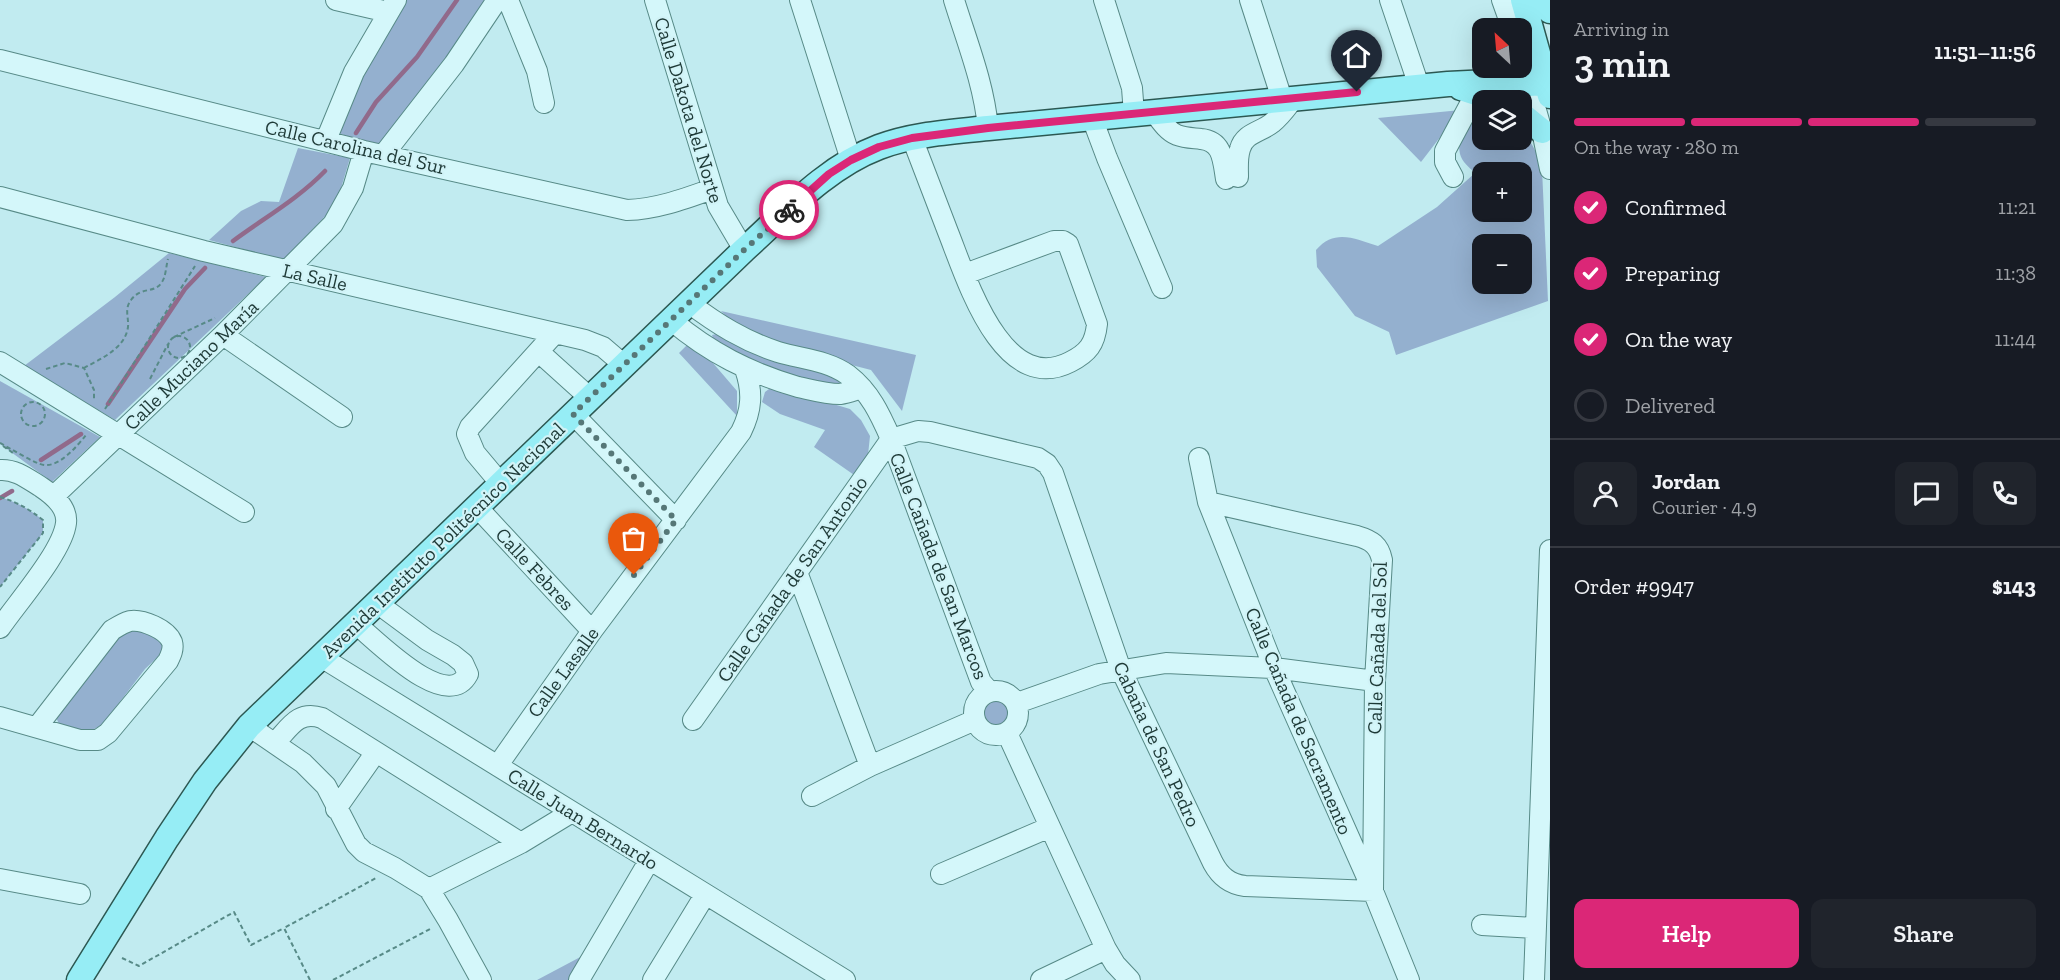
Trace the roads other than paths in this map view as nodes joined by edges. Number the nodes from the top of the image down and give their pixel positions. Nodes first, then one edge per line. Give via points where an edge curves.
1 (336, 0) edge
2 (497, 0) edge
3 (508, 0) edge
4 (655, 0) edge
5 (800, 0) edge
6 (954, 0) edge
7 (1104, 0) edge
8 (1250, 0) edge
9 (1390, 0) edge
10 (1502, 0) edge
11 (1523, 0) edge
12 (1547, 0) edge
13 (392, 6) edge
14 (1550, 11) edge
15 (1508, 18) edge
16 (0, 60) edge
17 (1527, 81) edge
18 (1448, 84) junction
19 (1419, 86) junction
20 (1288, 99) junction
21 (544, 103) dead end
22 (1144, 113) junction
23 (1092, 118) junction
24 (1532, 123) edge
25 (988, 128) junction
26 (1542, 131) junction
27 (912, 138) junction
28 (326, 140) junction
29 (364, 151) junction
30 (384, 154) junction
31 (851, 160) junction
32 (1550, 169) edge
33 (1453, 177) dead end
34 (712, 189) junction
35 (0, 197) edge
36 (744, 250) junction
37 (289, 270) junction
38 (965, 274) junction
39 (1162, 288) dead end
40 (689, 303) junction
41 (671, 320) junction
42 (221, 326) junction
43 (555, 333) junction
44 (539, 352) junction
45 (788, 354) junction
46 (0, 362) edge
47 (624, 365) junction
48 (745, 369) junction
49 (780, 382) junction
50 (862, 388) junction
51 (582, 406) junction
52 (342, 417) dead end
53 (119, 434) junction
54 (891, 439) junction
55 (1199, 458) dead end
56 (0, 470) edge
57 (501, 484) junction
58 (54, 495) junction
59 (1208, 502) junction
60 (477, 507) junction
61 (244, 512) dead end
62 (676, 520) junction
63 (1550, 550) edge
64 (797, 572) junction
65 (377, 603) junction
66 (356, 624) junction
67 (0, 628) edge
68 (592, 631) junction
69 (321, 657) junction
70 (1274, 668) junction
71 (1121, 670) junction
72 (1376, 681) junction
73 (989, 691) junction
74 (1017, 703) junction
75 (0, 717) edge
76 (693, 720) dead end
77 (975, 720) junction
78 (249, 726) junction
79 (37, 727) junction
80 (1007, 733) junction
81 (275, 743) junction
82 (376, 752) junction
83 (498, 765) junction
84 (870, 766) junction
85 (812, 796) dead end
86 (336, 809) junction
87 (572, 812) junction
88 (1050, 827) junction
89 (521, 843) junction
90 (649, 861) junction
91 (941, 874) dead end
92 (0, 879) edge
93 (429, 889) junction
94 (1372, 891) junction
95 (80, 894) dead end
96 (705, 895) junction
97 (1482, 925) dead end
98 (1535, 928) junction
99 (1106, 949) junction
100 (80, 980) edge
101 (481, 980) edge
102 (579, 980) edge
103 (653, 980) edge
104 (845, 980) edge
105 (1041, 980) edge
106 (1130, 980) edge
107 (1409, 980) edge
108 (1534, 980) edge

1 - 13 street
2 - 30 street via 454,64
3 - 21 street via 537,71
4 - 34 street, Calle Dakota del Norte
5 - 31 street
6 - 25 street via 981,84
7 - 22 street
8 - 20 street
9 - 19 street
10 - 15 street
11 - 17 main road
12 - 14 main road
13 - 28 street via 354,72
16 - 28 street, Calle Carolina del Sur
17 - 18 main road, Avenida Instituto Politécnico Nacional
17 - 18 main road
17 - 26 street
17 - 33 street via 1444,151 1444,162
18 - 19 main road, Avenida Instituto Politécnico Nacional
19 - 20 main road, Avenida Instituto Politécnico Nacional
20 - 22 main road, Avenida Instituto Politécnico Nacional
20 - 22 street via 1282,115 1244,141 1232,178 1217,144 1176,135
22 - 23 main road, Avenida Instituto Politécnico Nacional
23 - 25 main road, Avenida Instituto Politécnico Nacional
23 - 39 street
24 - 26 main road
25 - 27 main road, Avenida Instituto Politécnico Nacional
26 - 32 street
27 - 31 main road, Avenida Instituto Politécnico Nacional
27 - 38 street
28 - 29 street, Calle Carolina del Sur
29 - 30 street, Calle Carolina del Sur
29 - 37 street, Calle Muciano María via 353,188 333,224
30 - 34 street, Calle Carolina del Sur via 627,210 662,206
31 - 36 main road, Avenida Instituto Politécnico Nacional via 829,174
34 - 36 street, Calle Dakota del Norte
35 - 37 street, La Salle
36 - 40 main road, Avenida Instituto Politécnico Nacional
37 - 42 street, Calle Muciano María
37 - 43 street, La Salle
38 - 38 street via 988,325 1024,362 1049,369 1066,365 1089,350 1097,324 1068,244 1054,241
40 - 41 main road, Avenida Instituto Politécnico Nacional
40 - 45 street, Calle Cañada de San Marcos via 734,334
41 - 47 main road, Avenida Instituto Politécnico Nacional
41 - 48 street
42 - 52 street
42 - 53 street, Calle Muciano María
43 - 44 street
43 - 47 street, La Salle via 603,347
44 - 51 street
44 - 57 street via 467,434 475,453
45 - 49 street
45 - 50 street, Calle Cañada de San Marcos via 826,363
46 - 53 street
47 - 51 main road, Avenida Instituto Politécnico Nacional
48 - 49 street
48 - 62 street, Calle Lasalle via 751,402 747,420
49 - 50 street via 820,393 841,394
50 - 54 street, Calle Cañada de San Marcos via 877,408
51 - 57 main road, Avenida Instituto Politécnico Nacional
51 - 62 street
53 - 58 street, Calle Muciano María
53 - 61 street
54 - 64 street, Calle Cañada de San Antonio
54 - 71 street, Cabaña de San Pedro via 930,432 1038,458 1047,464
54 - 73 street, Calle Cañada de San Marcos via 981,682
55 - 59 street, Calle Cañada de Sacramento
56 - 58 street via 15,471
57 - 60 main road, Avenida Instituto Politécnico Nacional
58 - 67 street via 66,521 63,536
59 - 70 street, Calle Cañada de Sacramento
59 - 72 street, Calle Cañada del Sol via 1357,536 1378,547 1382,560
60 - 65 main road, Avenida Instituto Politécnico Nacional
60 - 68 street, Calle Febres
62 - 68 street, Calle Lasalle
63 - 98 street
64 - 76 street, Calle Cañada de San Antonio
64 - 84 street
65 - 66 main road, Avenida Instituto Politécnico Nacional
65 - 66 street via 463,663 468,674 464,681 449,687 434,683 397,659
66 - 69 main road, Avenida Instituto Politécnico Nacional
68 - 83 street, Calle Lasalle
69 - 78 main road, Avenida Instituto Politécnico Nacional
69 - 83 street, Calle Juan Bernardo
70 - 71 street via 1166,663
70 - 72 street
70 - 94 street, Calle Cañada de Sacramento
71 - 74 street
71 - 94 street, Cabaña de San Pedro via 1224,878 1245,886
72 - 94 street, Calle Cañada del Sol
73 - 74 street via 1002,691
73 - 77 street via 975,706
74 - 80 street via 1016,723
75 - 79 street
77 - 80 street via 984,732
77 - 84 street
78 - 81 street
78 - 100 main road, Avenida Instituto Politécnico Nacional via 205,780 166,838
79 - 79 street via 80,740 104,737 168,661 172,652 169,638 151,624 132,621 112,630
80 - 88 street
81 - 82 street via 296,721 309,715 322,718
81 - 86 street via 316,775 326,786
82 - 86 street
82 - 89 street
83 - 87 street, Calle Juan Bernardo
84 - 85 street
86 - 93 street via 364,852
87 - 89 street
87 - 90 street, Calle Juan Bernardo
88 - 91 street
88 - 99 street
89 - 93 street
90 - 96 street, Calle Juan Bernardo
90 - 102 street
92 - 95 street
93 - 101 street
94 - 107 street, Calle Cañada de Sacramento
96 - 103 street
96 - 104 street, Calle Juan Bernardo
97 - 98 street
98 - 108 street
99 - 105 street
99 - 106 street

